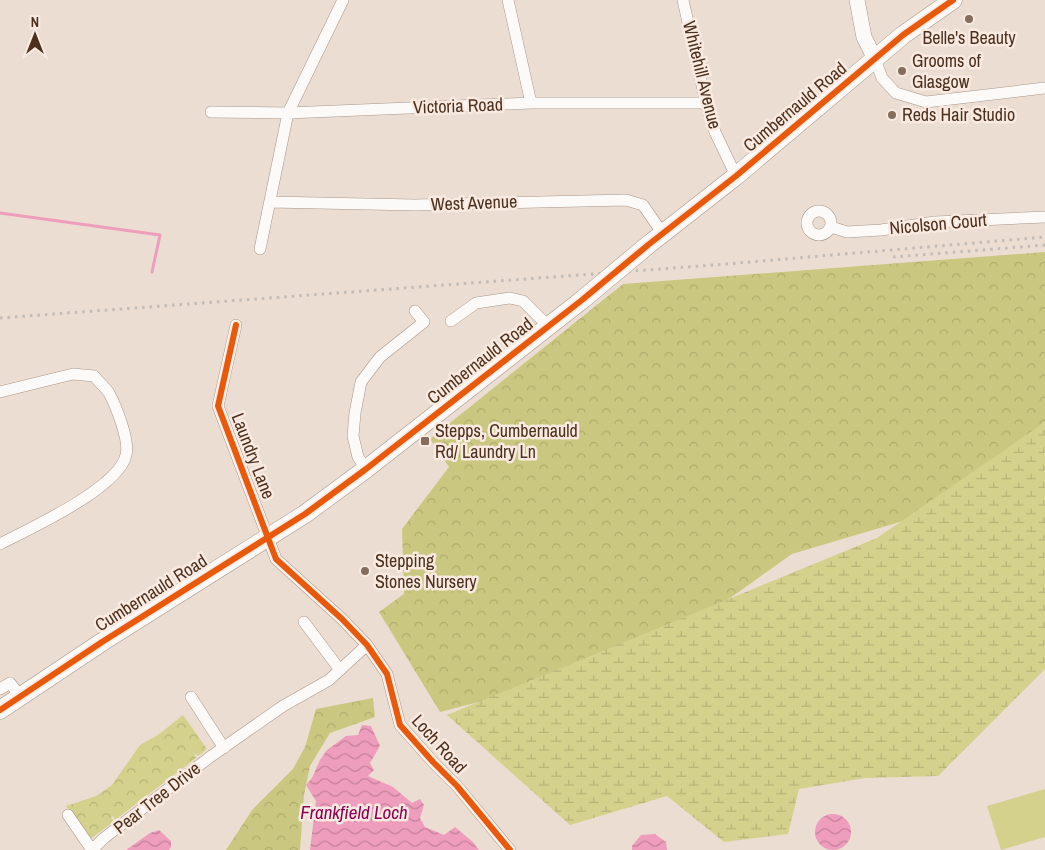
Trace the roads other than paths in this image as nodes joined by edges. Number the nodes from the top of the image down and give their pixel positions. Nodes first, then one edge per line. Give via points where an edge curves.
1 (343, 0) edge
2 (508, 0) edge
3 (683, 0) edge
4 (857, 0) edge
5 (953, 0) edge
6 (875, 60) junction
7 (1045, 88) edge
8 (531, 103) junction
9 (706, 103) junction
10 (211, 112) dead end
11 (288, 113) junction
12 (736, 176) junction
13 (270, 202) junction
14 (1045, 217) edge
15 (831, 227) dead end
16 (663, 234) junction
17 (260, 249) dead end
18 (415, 311) dead end
19 (451, 321) dead end
20 (236, 326) dead end
21 (548, 326) junction
22 (0, 392) edge
23 (366, 469) junction
24 (268, 537) junction
25 (0, 543) edge
26 (304, 622) dead end
27 (367, 646) junction
28 (340, 670) junction
29 (0, 689) edge
30 (20, 696) junction
31 (191, 697) dead end
32 (0, 710) edge
33 (224, 748) junction
34 (68, 814) dead end
35 (95, 849) edge
36 (510, 850) edge

1 - 11 street
2 - 8 street
3 - 9 street, Whitehill Avenue
4 - 6 street via 864,37
5 - 6 main road, Cumbernauld Road via 903,35
6 - 7 street via 882,78 896,94 926,102
6 - 12 main road, Cumbernauld Road
8 - 9 street, Victoria Road
8 - 11 street, Victoria Road
9 - 12 street, Whitehill Avenue via 715,132
10 - 11 street, Victoria Road
11 - 13 street
12 - 16 main road, Cumbernauld Road
13 - 16 street, West Avenue via 415,205 626,200 643,205
13 - 17 street
14 - 15 street, Nicolson Court via 935,222 847,232
16 - 21 main road, Cumbernauld Road, bridge
18 - 23 street via 424,322 380,357 361,382 354,412 353,436 358,457
19 - 21 street via 476,303 510,298 523,301
20 - 24 street, Laundry Lane via 218,406
21 - 23 main road, Cumbernauld Road
22 - 25 street via 74,374 94,376 108,393 126,437 126,456 114,476 77,502
23 - 24 main road, Cumbernauld Road
24 - 27 street, Loch Road via 276,558 342,618
24 - 30 main road, Cumbernauld Road
26 - 28 street
27 - 28 street, Pear Tree Drive
27 - 36 street, Loch Road via 387,674 400,725
28 - 33 street, Pear Tree Drive
29 - 30 street via 10,683
30 - 32 main road, Cumbernauld Road
31 - 33 street
33 - 35 street, Pear Tree Drive
34 - 35 street

